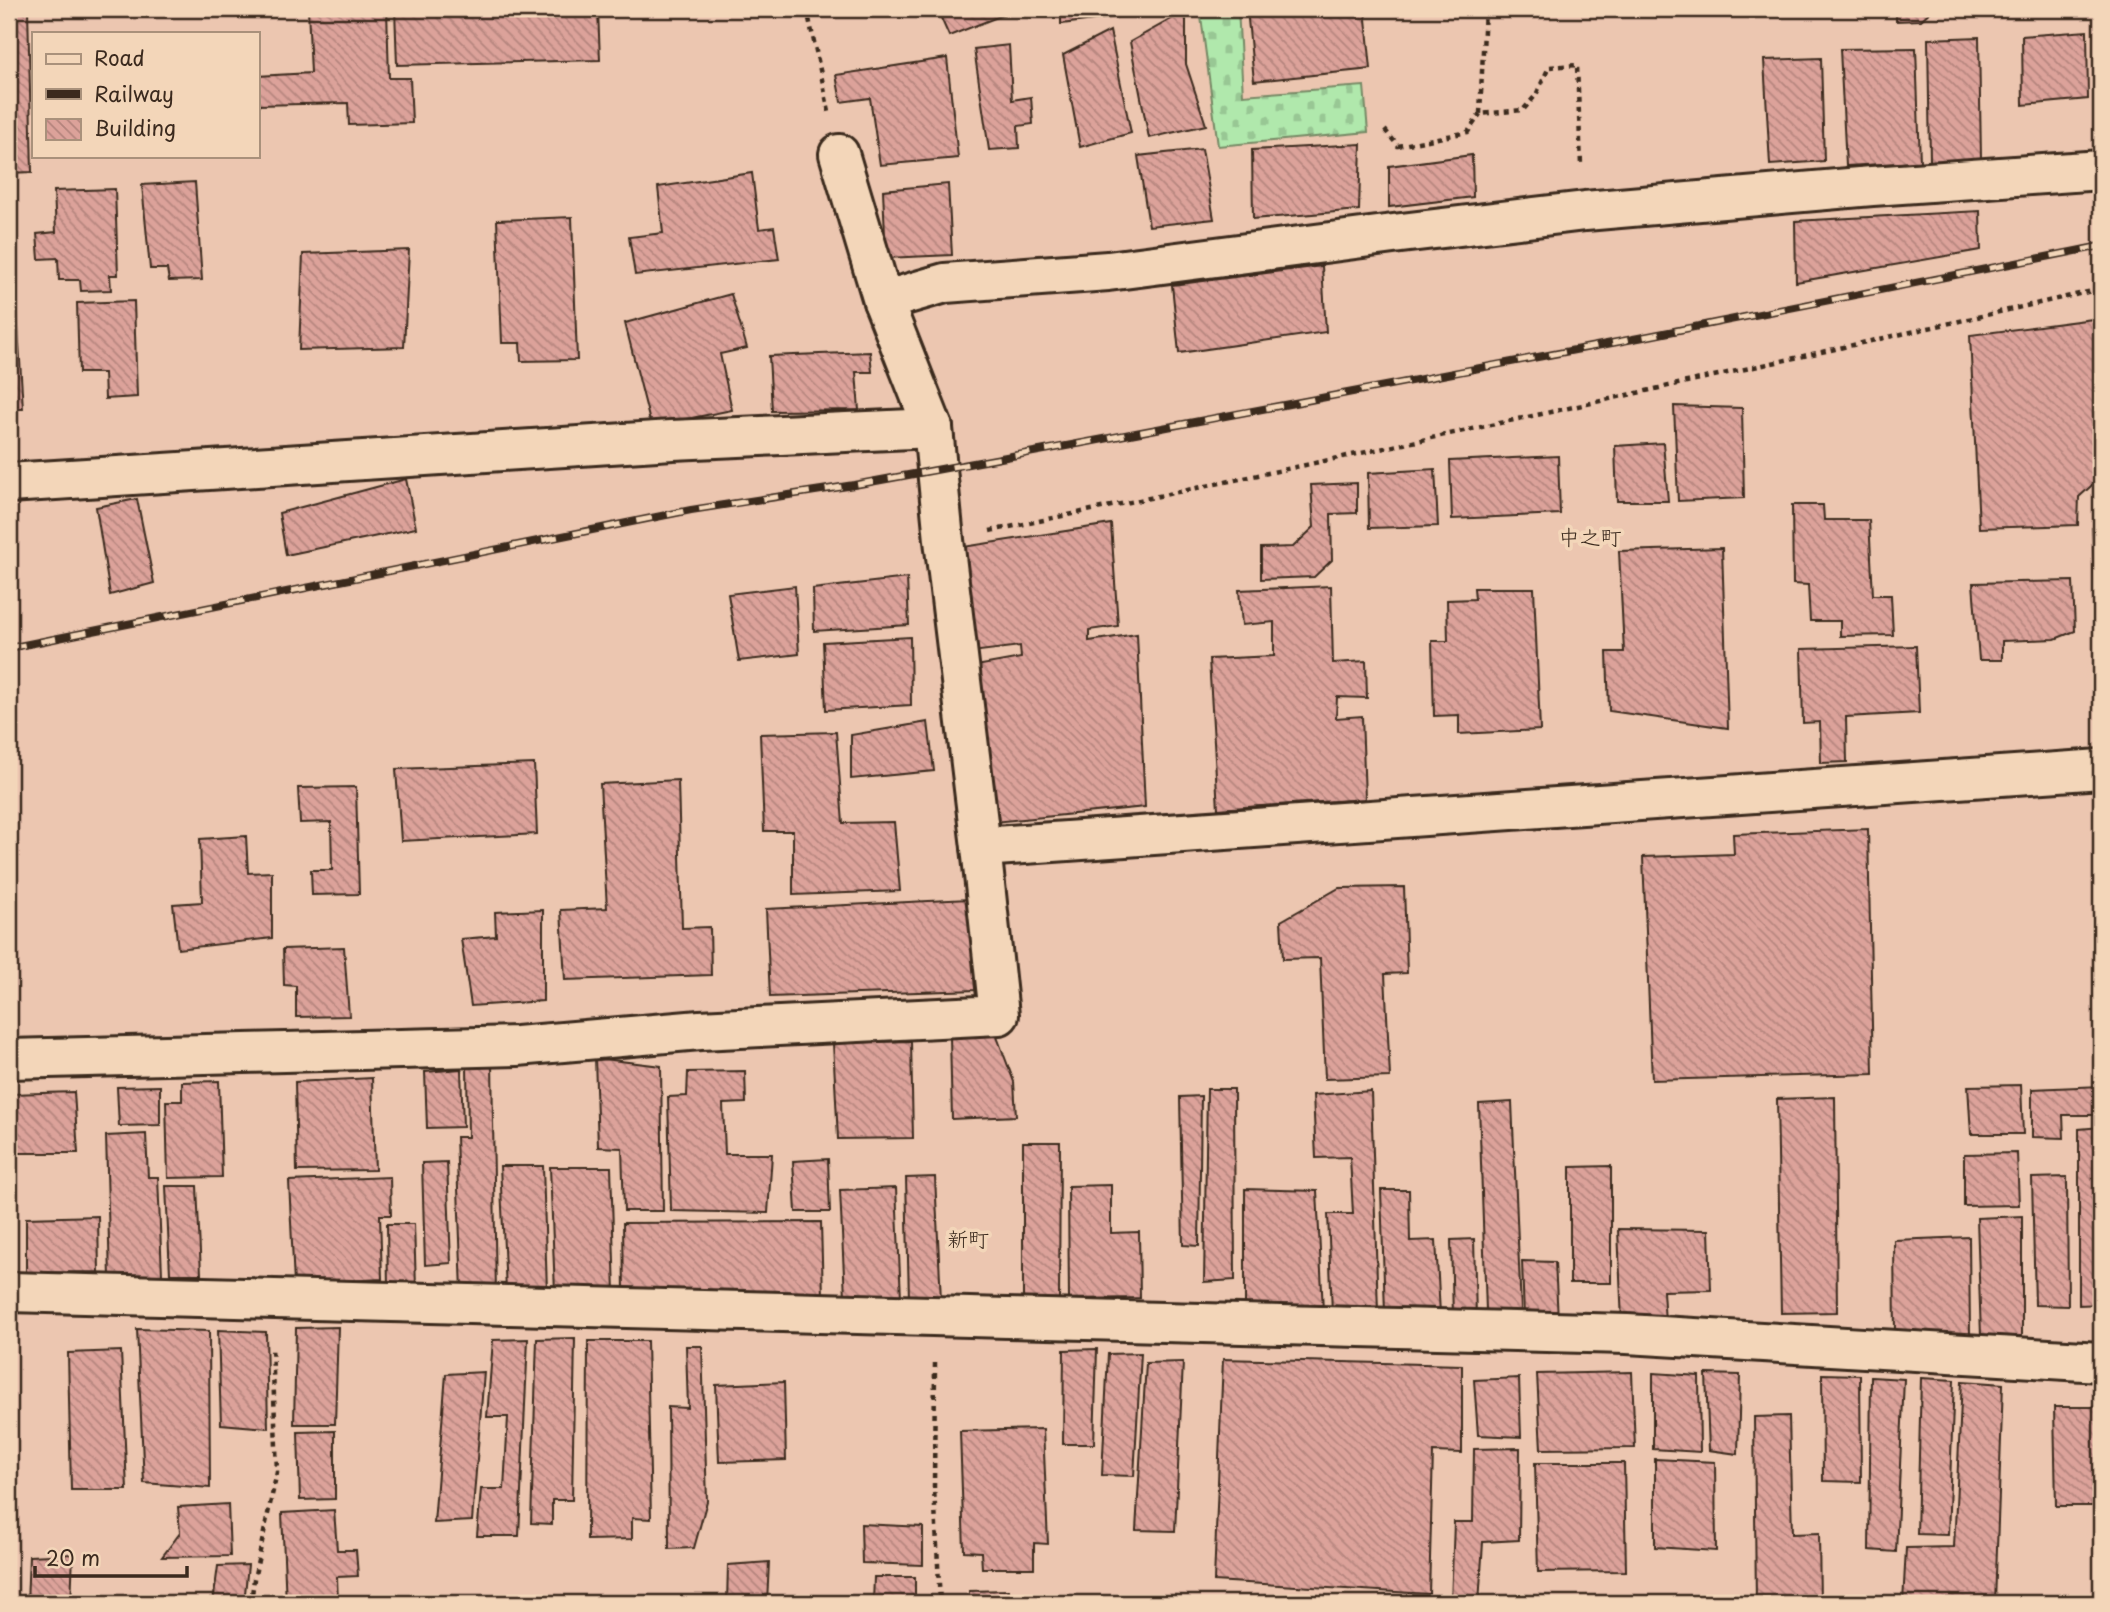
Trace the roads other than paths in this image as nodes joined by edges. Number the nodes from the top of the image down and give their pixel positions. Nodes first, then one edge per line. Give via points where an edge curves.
1 (839, 153) road end
2 (2101, 170) edge
3 (883, 301) junction
4 (933, 428) junction
5 (9, 483) edge
6 (2101, 769) edge
7 (981, 847) junction
8 (9, 1059) edge
9 (9, 1292) edge
10 (2101, 1362) edge

1 - 3 street
2 - 3 street via 1585,211 1108,271 945,283
3 - 4 street
4 - 5 street
4 - 7 street
6 - 7 street
7 - 8 street via 999,1015 700,1030 517,1046
9 - 10 street via 1627,1334

